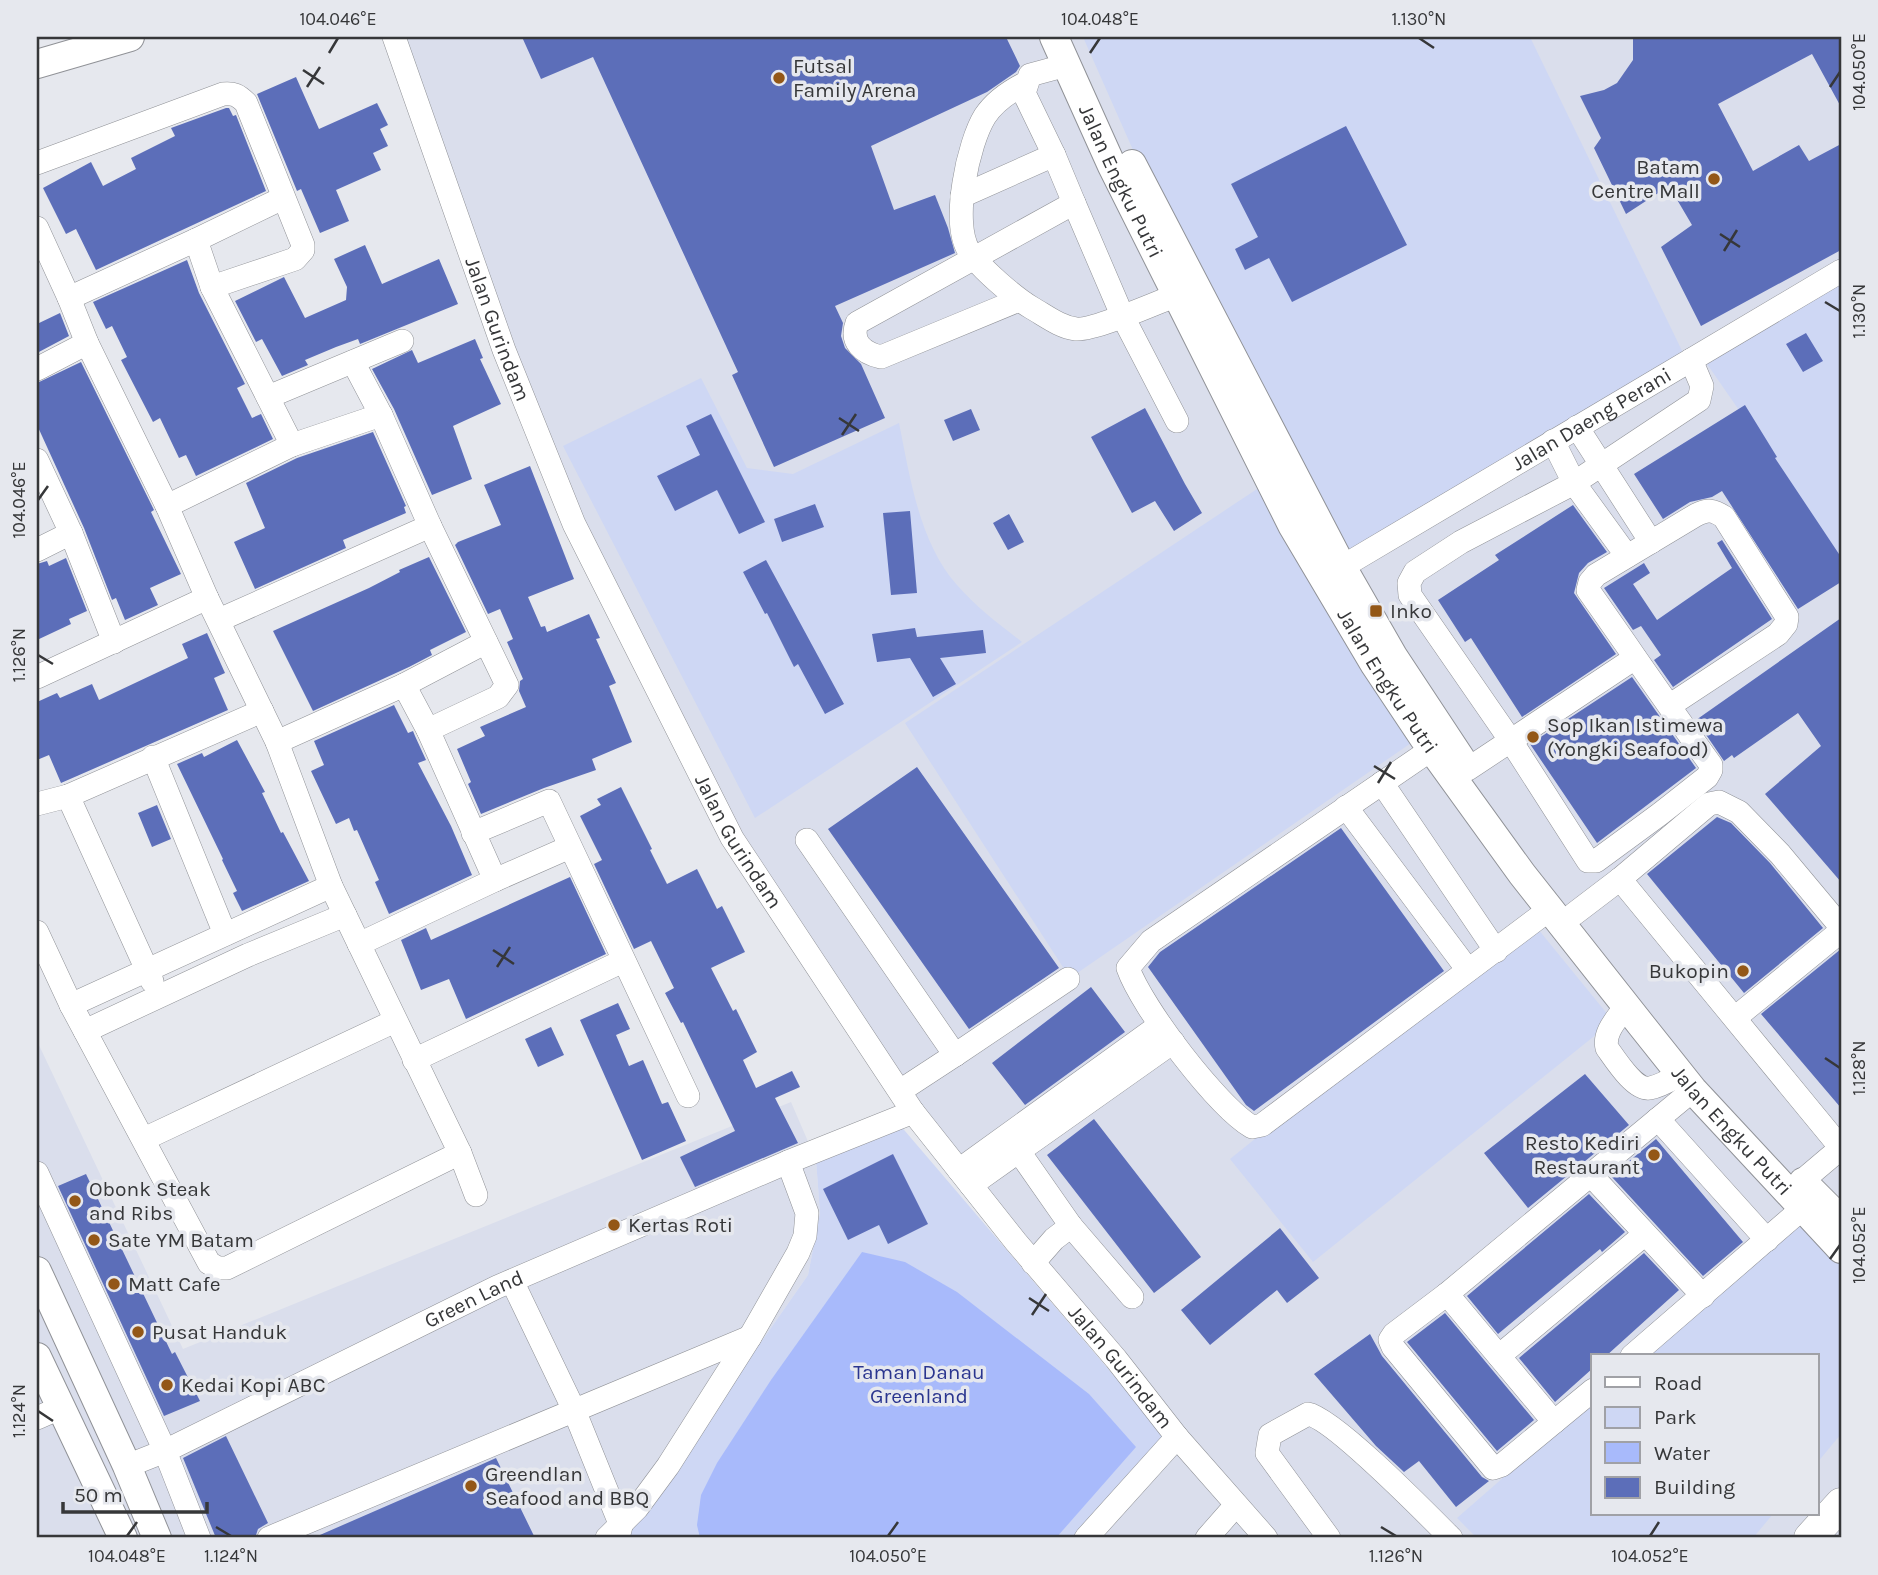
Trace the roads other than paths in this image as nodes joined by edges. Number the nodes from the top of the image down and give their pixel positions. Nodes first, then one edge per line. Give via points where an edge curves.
1 (130, 37) edge
2 (394, 37) edge
3 (1054, 37) edge
4 (1075, 37) edge
5 (37, 64) edge
6 (1067, 65) junction
7 (1026, 83) junction
8 (1054, 155) junction
9 (37, 163) edge
10 (962, 196) junction
11 (283, 198) junction
12 (1074, 203) junction
13 (37, 228) edge
14 (196, 240) junction
15 (974, 258) junction
16 (1841, 271) edge
17 (212, 286) junction
18 (1177, 295) junction
19 (69, 298) junction
20 (1019, 300) junction
21 (1122, 315) junction
22 (402, 341) dead end
23 (87, 343) junction
24 (1691, 360) junction
25 (353, 362) junction
26 (37, 369) edge
27 (268, 397) junction
28 (381, 415) junction
29 (1177, 421) dead end
30 (1577, 427) junction
31 (1553, 441) junction
32 (292, 444) junction
33 (38, 463) edge
34 (1600, 464) junction
35 (1574, 483) junction
36 (167, 506) junction
37 (430, 526) junction
38 (71, 533) junction
39 (1651, 542) junction
40 (37, 550) edge
41 (1627, 556) junction
42 (1342, 567) junction
43 (207, 598) junction
44 (219, 620) junction
45 (114, 642) junction
46 (486, 642) junction
47 (1635, 658) junction
48 (37, 677) edge
49 (404, 685) junction
50 (1669, 706) junction
51 (262, 711) junction
52 (428, 730) junction
53 (1511, 741) junction
54 (276, 742) junction
55 (1432, 749) junction
56 (153, 757) junction
57 (1468, 769) junction
58 (1382, 783) junction
59 (68, 796) junction
60 (37, 804) edge
61 (1346, 807) junction
62 (473, 833) junction
63 (807, 840) dead end
64 (570, 847) junction
65 (1620, 879) junction
66 (495, 880) junction
67 (331, 886) junction
68 (1562, 912) junction
69 (345, 915) junction
70 (1841, 929) edge
71 (37, 932) edge
72 (225, 934) junction
73 (359, 944) junction
74 (1496, 950) junction
75 (623, 961) junction
76 (146, 969) junction
77 (1468, 970) junction
78 (1068, 979) dead end
79 (160, 997) junction
80 (71, 1005) junction
81 (1626, 1006) junction
82 (1735, 1018) junction
83 (395, 1021) junction
84 (85, 1031) junction
85 (1167, 1034) junction
86 (955, 1055) junction
87 (414, 1060) junction
88 (1687, 1082) junction
89 (900, 1091) junction
90 (688, 1097) dead end
91 (913, 1112) junction
92 (1658, 1119) junction
93 (144, 1139) junction
94 (1841, 1148) edge
95 (460, 1153) junction
96 (1020, 1153) junction
97 (788, 1162) junction
98 (37, 1173) edge
99 (1590, 1174) junction
100 (965, 1178) junction
101 (1802, 1194) junction
102 (476, 1195) dead end
103 (1841, 1220) edge
104 (1071, 1226) junction
105 (1645, 1234) junction
106 (1767, 1240) junction
107 (1841, 1249) edge
108 (1034, 1263) junction
109 (37, 1271) edge
110 (512, 1282) junction
111 (1447, 1294) junction
112 (1703, 1296) junction
113 (1132, 1297) dead end
114 (750, 1336) junction
115 (1634, 1354) edge
116 (1499, 1356) junction
117 (37, 1357) edge
118 (1591, 1392) edge
119 (575, 1410) junction
120 (49, 1413) edge
121 (1554, 1422) junction
122 (1177, 1437) junction
123 (165, 1451) junction
124 (127, 1466) junction
125 (1841, 1504) edge
126 (1236, 1505) junction
127 (615, 1534) edge
128 (122, 1538) edge
129 (157, 1538) edge
130 (199, 1538) edge
131 (270, 1538) edge
132 (1086, 1538) edge
133 (1207, 1538) edge
134 (1265, 1538) edge
135 (1329, 1538) edge
136 (1451, 1538) edge
137 (1810, 1538) edge

1 - 5 main road
2 - 89 street, Jalan Gurindam via 504,350 574,524 732,838
3 - 6 main road, Jalan Engku Putri
4 - 42 main road, Jalan Engku Putri via 1133,165
6 - 7 street via 1030,75
6 - 18 main road, Jalan Engku Putri
7 - 8 street via 1024,93
7 - 10 street via 1005,95 985,117 969,159
8 - 10 street
8 - 12 street
9 - 11 street via 232,93 246,103
10 - 15 street via 961,222 967,249
11 - 14 street
11 - 17 street via 303,245 299,255
12 - 15 street
12 - 21 street
13 - 19 street
14 - 17 street
14 - 19 street
15 - 20 street
15 - 20 street via 857,323 857,344 881,357
16 - 24 street, Jalan Daeng Perani
17 - 27 street
18 - 21 street
18 - 55 main road, Jalan Engku Putri via 1292,525 1375,665
19 - 23 street
20 - 21 street via 1076,329
21 - 29 street
22 - 25 street
23 - 26 street
23 - 36 street
24 - 30 street, Jalan Daeng Perani
24 - 34 street via 1702,386 1699,400
25 - 27 street
25 - 28 street
27 - 32 street
28 - 32 street
28 - 37 street
30 - 31 street, Jalan Daeng Perani
30 - 34 street
31 - 35 street
31 - 42 street, Jalan Daeng Perani
32 - 36 street
33 - 38 street
34 - 35 street
34 - 39 street
35 - 41 street
35 - 53 street via 1461,542 1415,572 1409,583 1409,595
36 - 43 street
37 - 44 street
37 - 46 street
38 - 40 street
38 - 45 street
39 - 41 street
39 - 50 street via 1706,510 1717,513 1724,517 1787,617 1777,634
41 - 47 street via 1596,575 1588,590
42 - 57 main road, Jalan Engku Putri via 1393,656
43 - 44 street
43 - 45 street
44 - 51 street
45 - 48 street
46 - 49 street
46 - 52 street via 507,686 498,696
47 - 50 street
47 - 53 street
49 - 52 street
49 - 54 street
50 - 53 street via 1711,765 1710,774 1596,861 1588,861
51 - 54 street
51 - 56 street
52 - 62 street
53 - 57 street
54 - 67 street
55 - 58 street
55 - 68 main road, Jalan Engku Putri
56 - 59 street
56 - 72 street
57 - 68 main road, Jalan Engku Putri
58 - 61 street
58 - 74 street
59 - 60 street
59 - 76 street
61 - 77 street
61 - 85 street via 1151,941 1133,961 1128,968 1131,975
62 - 64 street via 549,801
62 - 66 street
63 - 86 street
64 - 66 street
64 - 75 street
65 - 68 street
65 - 70 street via 1709,804 1719,802 1740,812
65 - 82 street
66 - 73 street
67 - 69 street
67 - 72 street
68 - 74 street
68 - 81 main road, Jalan Engku Putri
68 - 101 main road, Jalan Engku Putri via 1589,936
69 - 73 street
69 - 79 street
70 - 82 street
71 - 80 street
72 - 76 street
73 - 83 street
74 - 77 street
75 - 87 street
75 - 90 street
76 - 79 street
76 - 80 street
77 - 85 street via 1252,1128 1214,1092
78 - 86 street
79 - 84 street
80 - 84 street
81 - 88 main road, Jalan Engku Putri
81 - 88 street via 1605,1042 1634,1082 1644,1088
82 - 94 street
83 - 87 street
83 - 93 street
84 - 93 street
85 - 96 street
85 - 100 street
86 - 89 street
87 - 95 street
88 - 92 street
88 - 101 main road, Jalan Engku Putri
89 - 91 street, Jalan Gurindam
91 - 97 street, Green Land
91 - 100 street, Jalan Gurindam
92 - 99 street
92 - 106 street
93 - 95 street via 204,1257 218,1268 227,1268
94 - 101 street
95 - 102 street
96 - 100 street
96 - 104 street
97 - 110 street, Green Land
97 - 114 street via 807,1213 805,1237
98 - 123 street
99 - 105 street
99 - 111 street
100 - 108 street, Jalan Gurindam
101 - 103 main road, Jalan Engku Putri
101 - 106 street
101 - 107 main road, Jalan Engku Putri
104 - 108 street
104 - 113 street
105 - 112 street
105 - 116 street
106 - 112 street
108 - 122 street, Jalan Gurindam
109 - 124 main road
110 - 119 street
110 - 123 street, Green Land
111 - 116 street
111 - 121 street via 1394,1334 1391,1344 1481,1454 1497,1468
112 - 115 street
114 - 119 street
114 - 127 street via 668,1466
116 - 121 street
117 - 120 main road
118 - 121 street
119 - 127 street
119 - 131 street
120 - 128 main road
122 - 126 street, Jalan Gurindam
122 - 132 street
123 - 124 street, Green Land
123 - 130 street
124 - 129 main road
125 - 137 highway
126 - 133 street
126 - 134 street, Jalan Gurindam
135 - 136 street via 1267,1452 1270,1434 1308,1414 1321,1419 1385,1474

